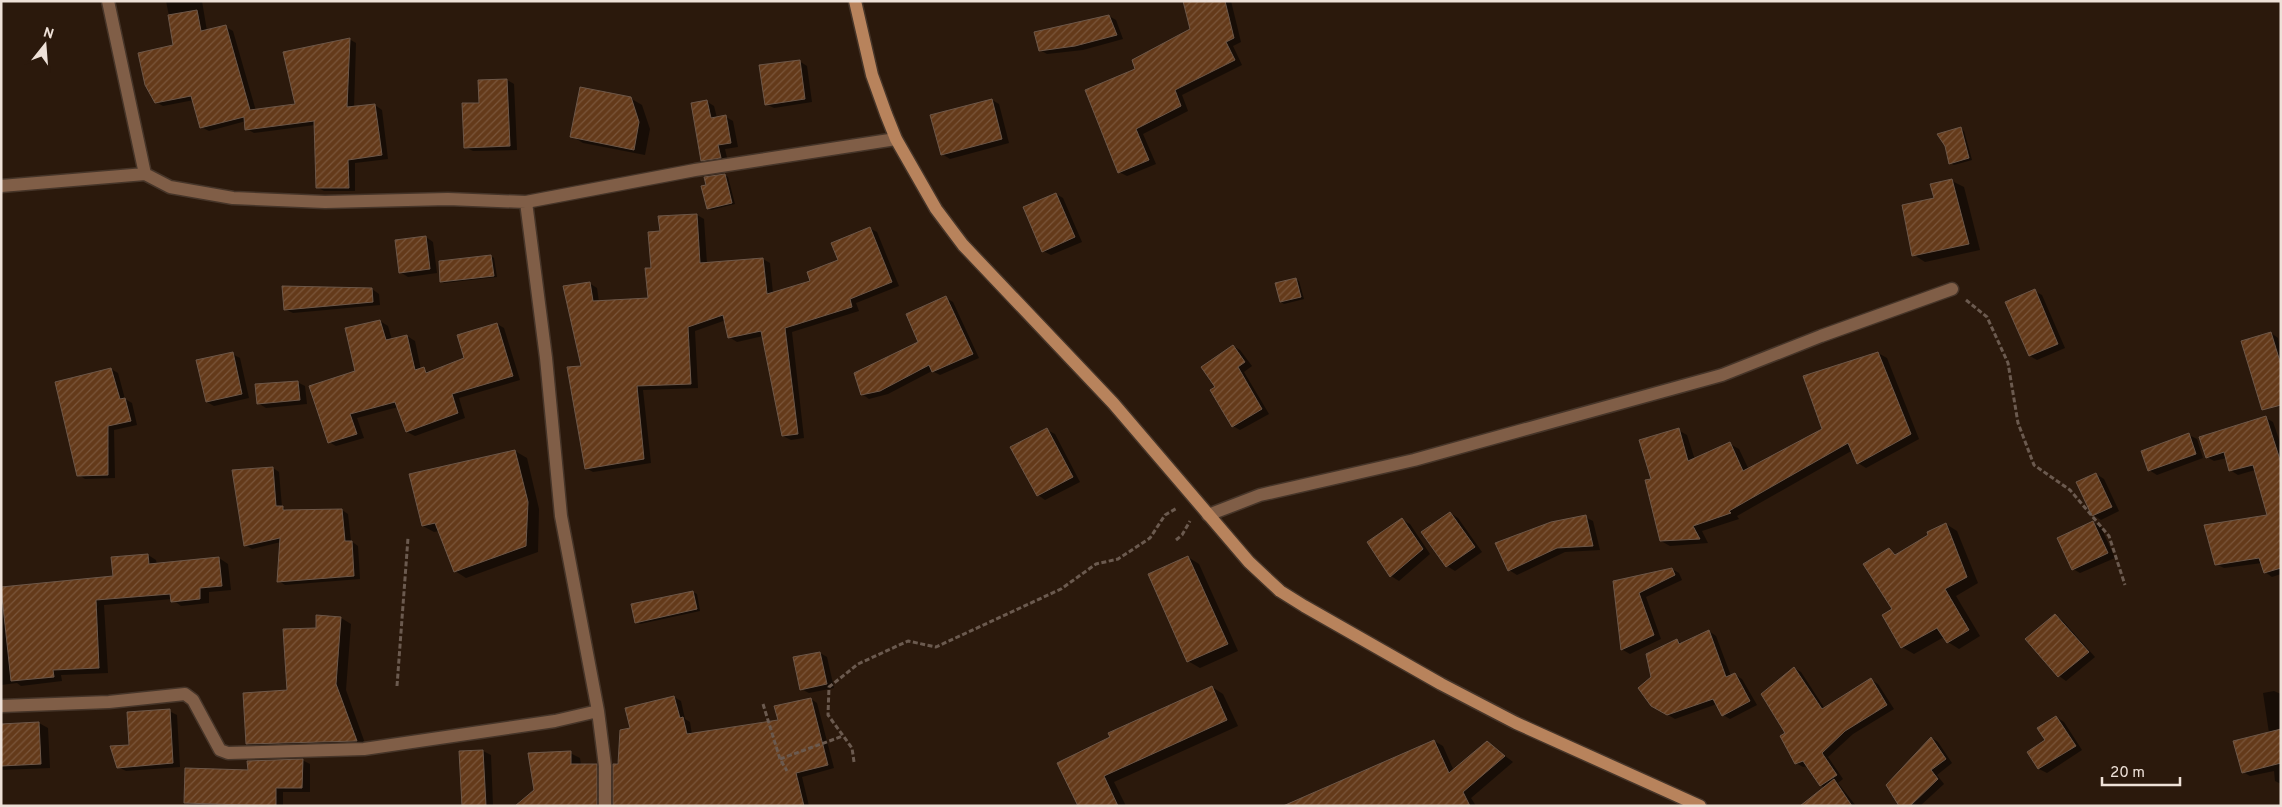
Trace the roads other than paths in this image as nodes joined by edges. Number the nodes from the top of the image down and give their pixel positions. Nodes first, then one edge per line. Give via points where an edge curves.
1 (108, 1) edge
2 (855, 1) edge
3 (896, 139) junction
4 (145, 174) junction
5 (1, 186) edge
6 (526, 202) junction
7 (1952, 289) road end
8 (1208, 515) junction
9 (1, 706) edge
10 (598, 711) junction
11 (605, 806) edge
12 (1700, 806) edge

1 - 4 street
2 - 3 street via 872,75
3 - 6 street via 694,170
3 - 8 street via 936,210 963,245 1113,403
4 - 5 street
4 - 6 street via 170,187 233,198 325,202 448,199
6 - 10 street via 546,358 561,516
7 - 8 street via 1722,375 1414,460 1260,496
8 - 12 street via 1249,562 1280,591 1304,606 1516,723
9 - 10 street via 109,702 185,694 193,700 220,750 228,753 364,749 555,721
10 - 11 street via 605,766

